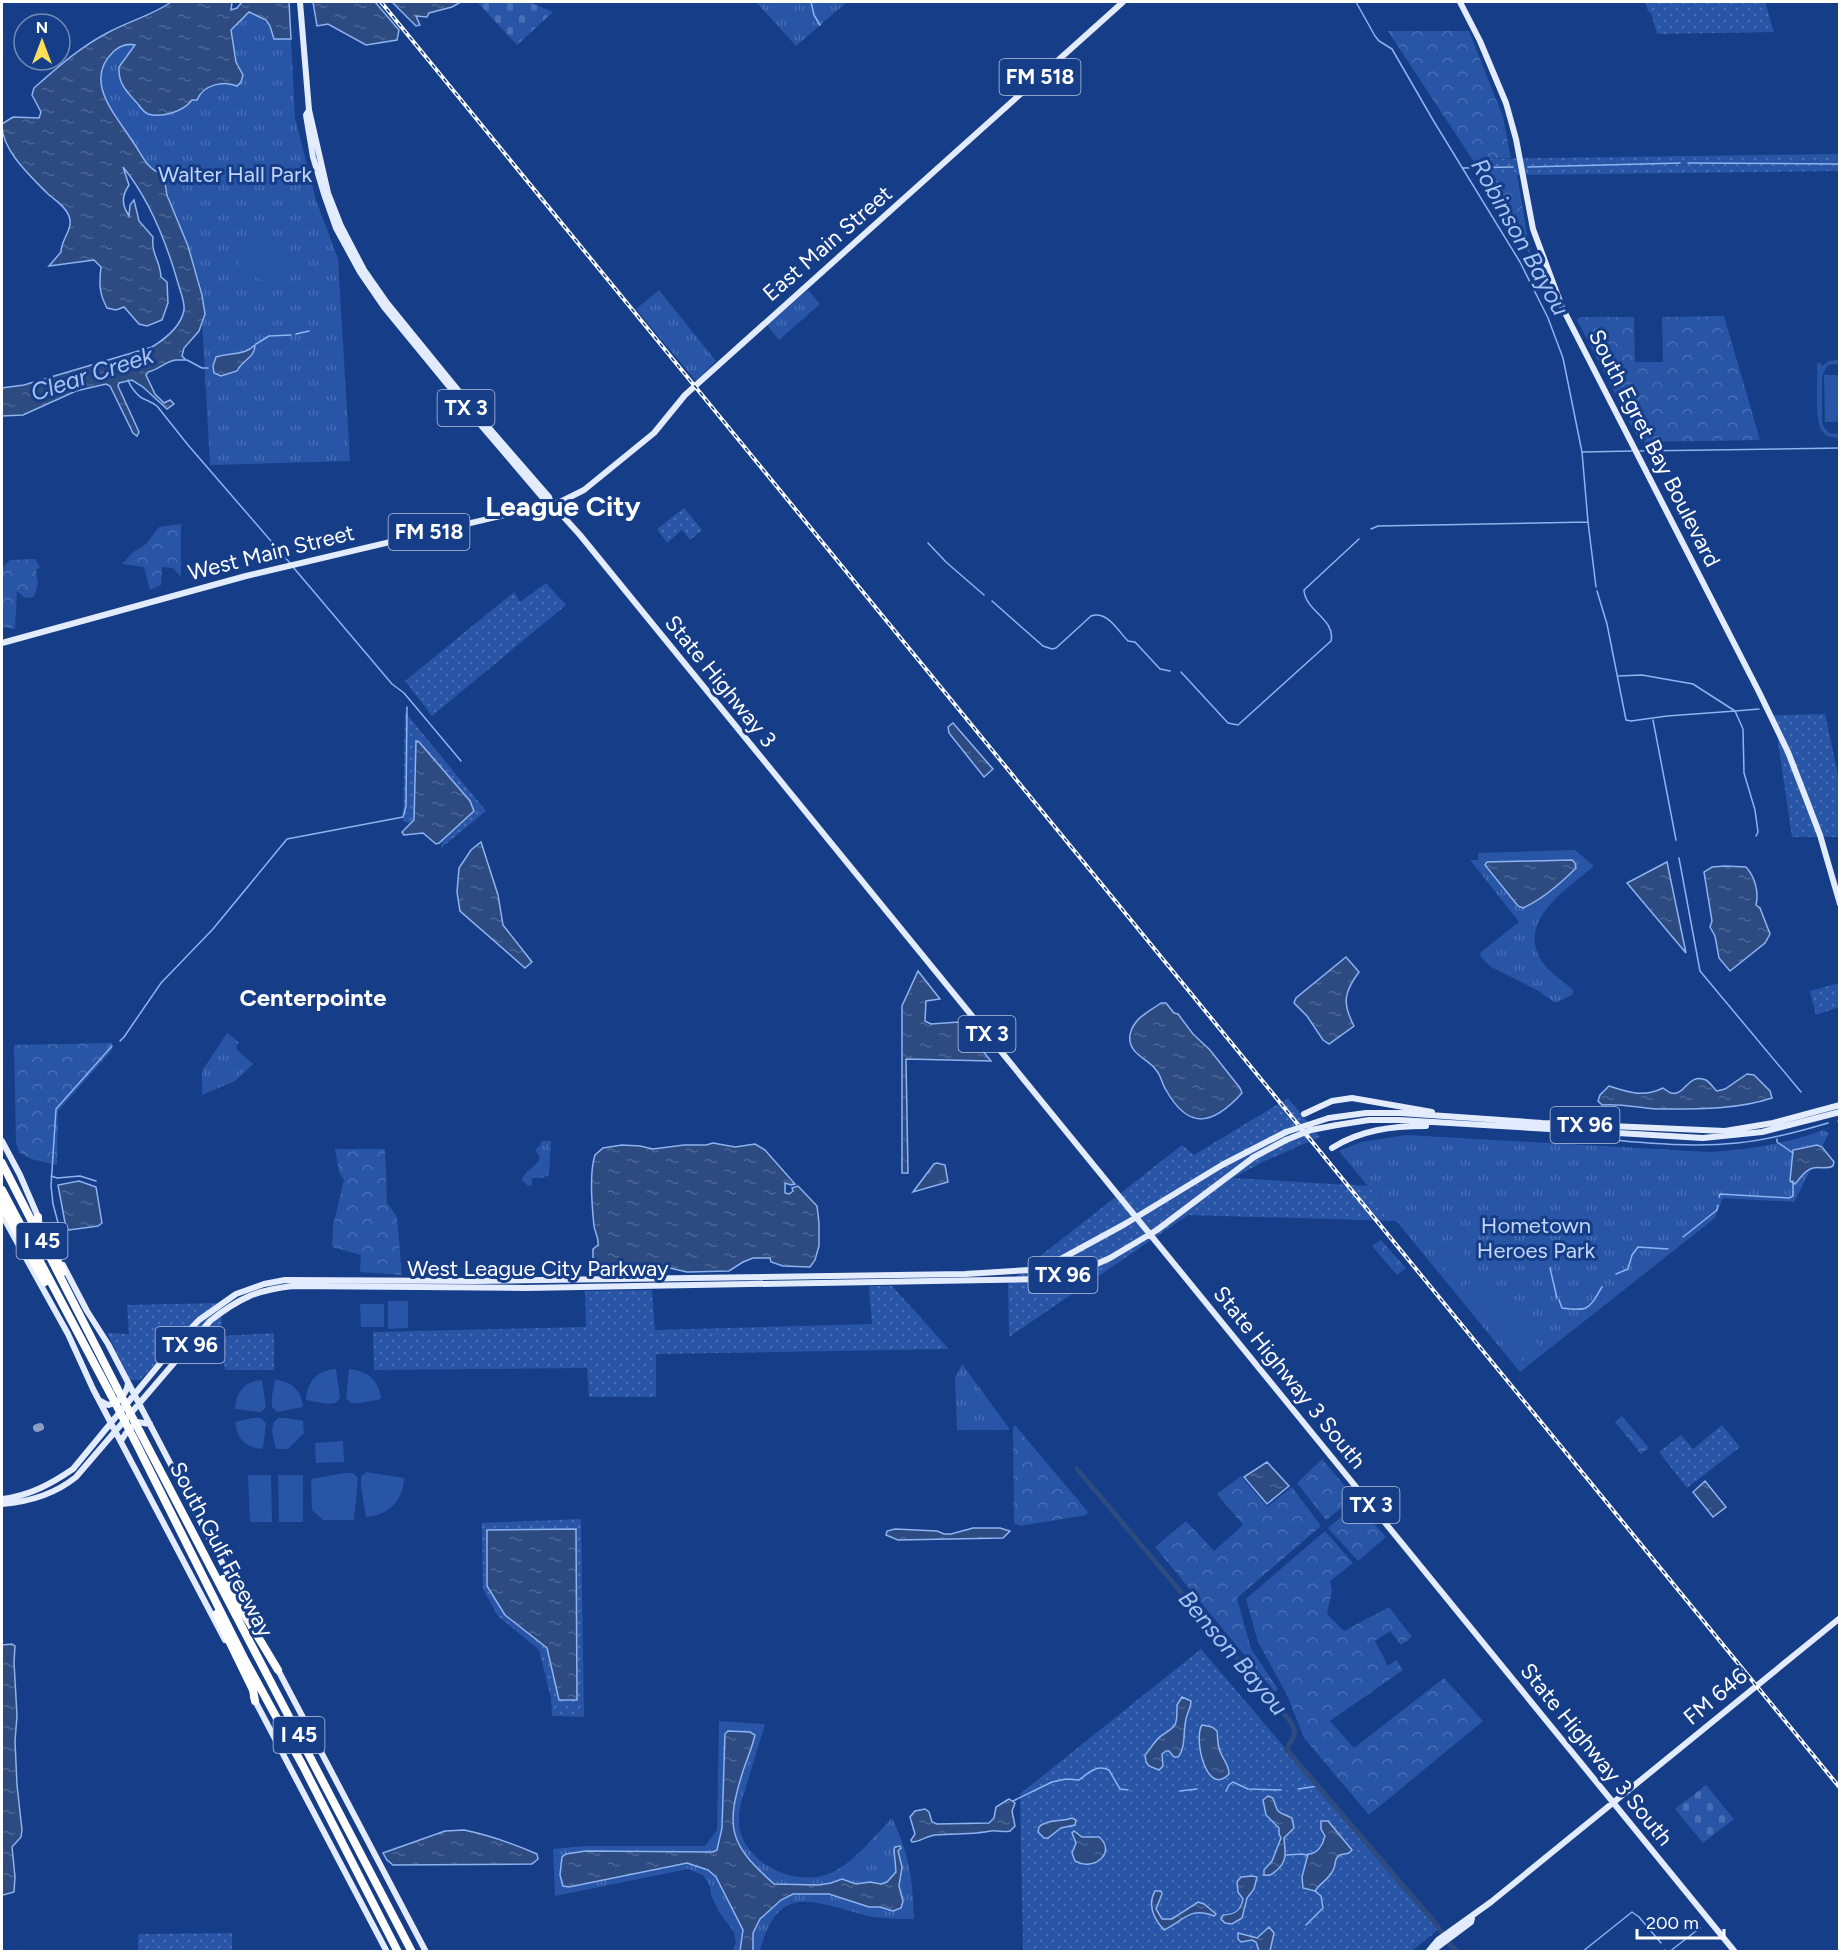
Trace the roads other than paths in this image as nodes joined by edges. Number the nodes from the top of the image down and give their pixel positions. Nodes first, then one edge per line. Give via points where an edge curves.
1 (300, 2) edge
2 (1123, 2) edge
3 (1460, 2) edge
4 (551, 503) junction
5 (2, 643) edge
6 (863, 883) joint
7 (1839, 904) edge
8 (1839, 1105) edge
9 (1839, 1112) edge
10 (1304, 1114) dead end
11 (1447, 1115) junction
12 (1499, 1126) junction
13 (1580, 1128) junction
14 (2, 1141) edge
15 (1332, 1148) dead end
16 (2, 1163) edge
17 (2, 1190) edge
18 (2, 1205) edge
19 (2, 1215) edge
20 (38, 1217) junction
21 (1137, 1217) junction
22 (1151, 1234) junction
23 (965, 1277) junction
24 (68, 1314) junction
25 (82, 1320) junction
26 (147, 1381) junction
27 (128, 1383) junction
28 (134, 1395) junction
29 (99, 1399) junction
30 (139, 1404) junction
31 (111, 1424) junction
32 (150, 1424) junction
33 (115, 1431) junction
34 (120, 1441) junction
35 (158, 1490) junction
36 (2, 1499) edge
37 (2, 1504) edge
38 (186, 1519) junction
39 (1839, 1618) edge
40 (278, 1670) junction
41 (255, 1701) junction
42 (1614, 1802) junction
43 (1735, 1951) edge
44 (387, 1952) edge
45 (398, 1952) edge
46 (412, 1952) edge
47 (426, 1952) edge
48 (1430, 1952) edge

1 - 4 main road, State Highway 3 / TX 3 via 309,110 328,193 341,226 364,270 407,328
2 - 4 main road, East Main Street / FM 518 via 685,395 654,433 584,490
3 - 7 main road, South Egret Bay Boulevard via 1506,103 1533,229 1562,307 1788,752 1815,821
4 - 5 main road, West Main Street / FM 518 via 286,566
4 - 6 main road, State Highway 3 / TX 3
6 - 21 main road, State Highway 3 South / TX 3
8 - 13 main road, TX 96 via 1725,1131
9 - 13 main road, TX 96 via 1781,1129 1733,1137 1678,1138
10 - 11 main road via 1332,1101 1352,1098
11 - 13 main road, TX 96
11 - 21 main road, TX 96, bridge via 1366,1113 1329,1118 1286,1132
12 - 13 main road, TX 96
12 - 15 main road via 1391,1127 1361,1134
12 - 22 main road, TX 96, bridge via 1370,1120 1311,1130 1254,1157
14 - 20 main road
16 - 25 highway, South Gulf Freeway / I 45
17 - 24 highway, South Gulf Freeway / I 45
18 - 24 highway via 30,1259
19 - 29 main road
20 - 25 highway
20 - 27 main road
21 - 22 main road, State Highway 3 South / TX 3
21 - 23 main road, West League City Parkway / TX 96 via 1048,1266
22 - 23 main road, West League City Parkway / TX 96 via 1110,1258 1073,1273 1044,1279
22 - 42 main road, State Highway 3 South / TX 3
23 - 26 main road, West League City Parkway / TX 96 via 285,1280 236,1294 221,1303 199,1320
23 - 30 main road, West League City Parkway / TX 96 via 542,1287 276,1287 240,1299 210,1321
24 - 35 highway, South Gulf Freeway / I 45, bridge
25 - 38 highway, South Gulf Freeway / I 45, bridge
26 - 27 main road
26 - 28 main road, West League City Parkway / TX 96
27 - 28 main road
27 - 29 main road via 127,1390 111,1405
28 - 30 main road
28 - 31 main road, West League City Parkway / TX 96
29 - 31 main road
30 - 32 main road
30 - 33 main road, West League City Parkway / TX 96
31 - 33 main road
31 - 36 main road, West League City Parkway via 73,1469 31,1493
32 - 34 main road via 137,1422
32 - 40 main road
33 - 34 main road
33 - 37 main road, West League City Parkway via 65,1486 28,1500
34 - 41 main road
35 - 41 highway
35 - 45 highway, South Gulf Freeway / I 45
38 - 40 highway
38 - 46 highway, South Gulf Freeway / I 45
39 - 42 main road, FM 646 / FM 646
40 - 47 main road
41 - 44 main road
42 - 43 main road, State Highway 3 South / TX 3
42 - 48 main road, FM 646

